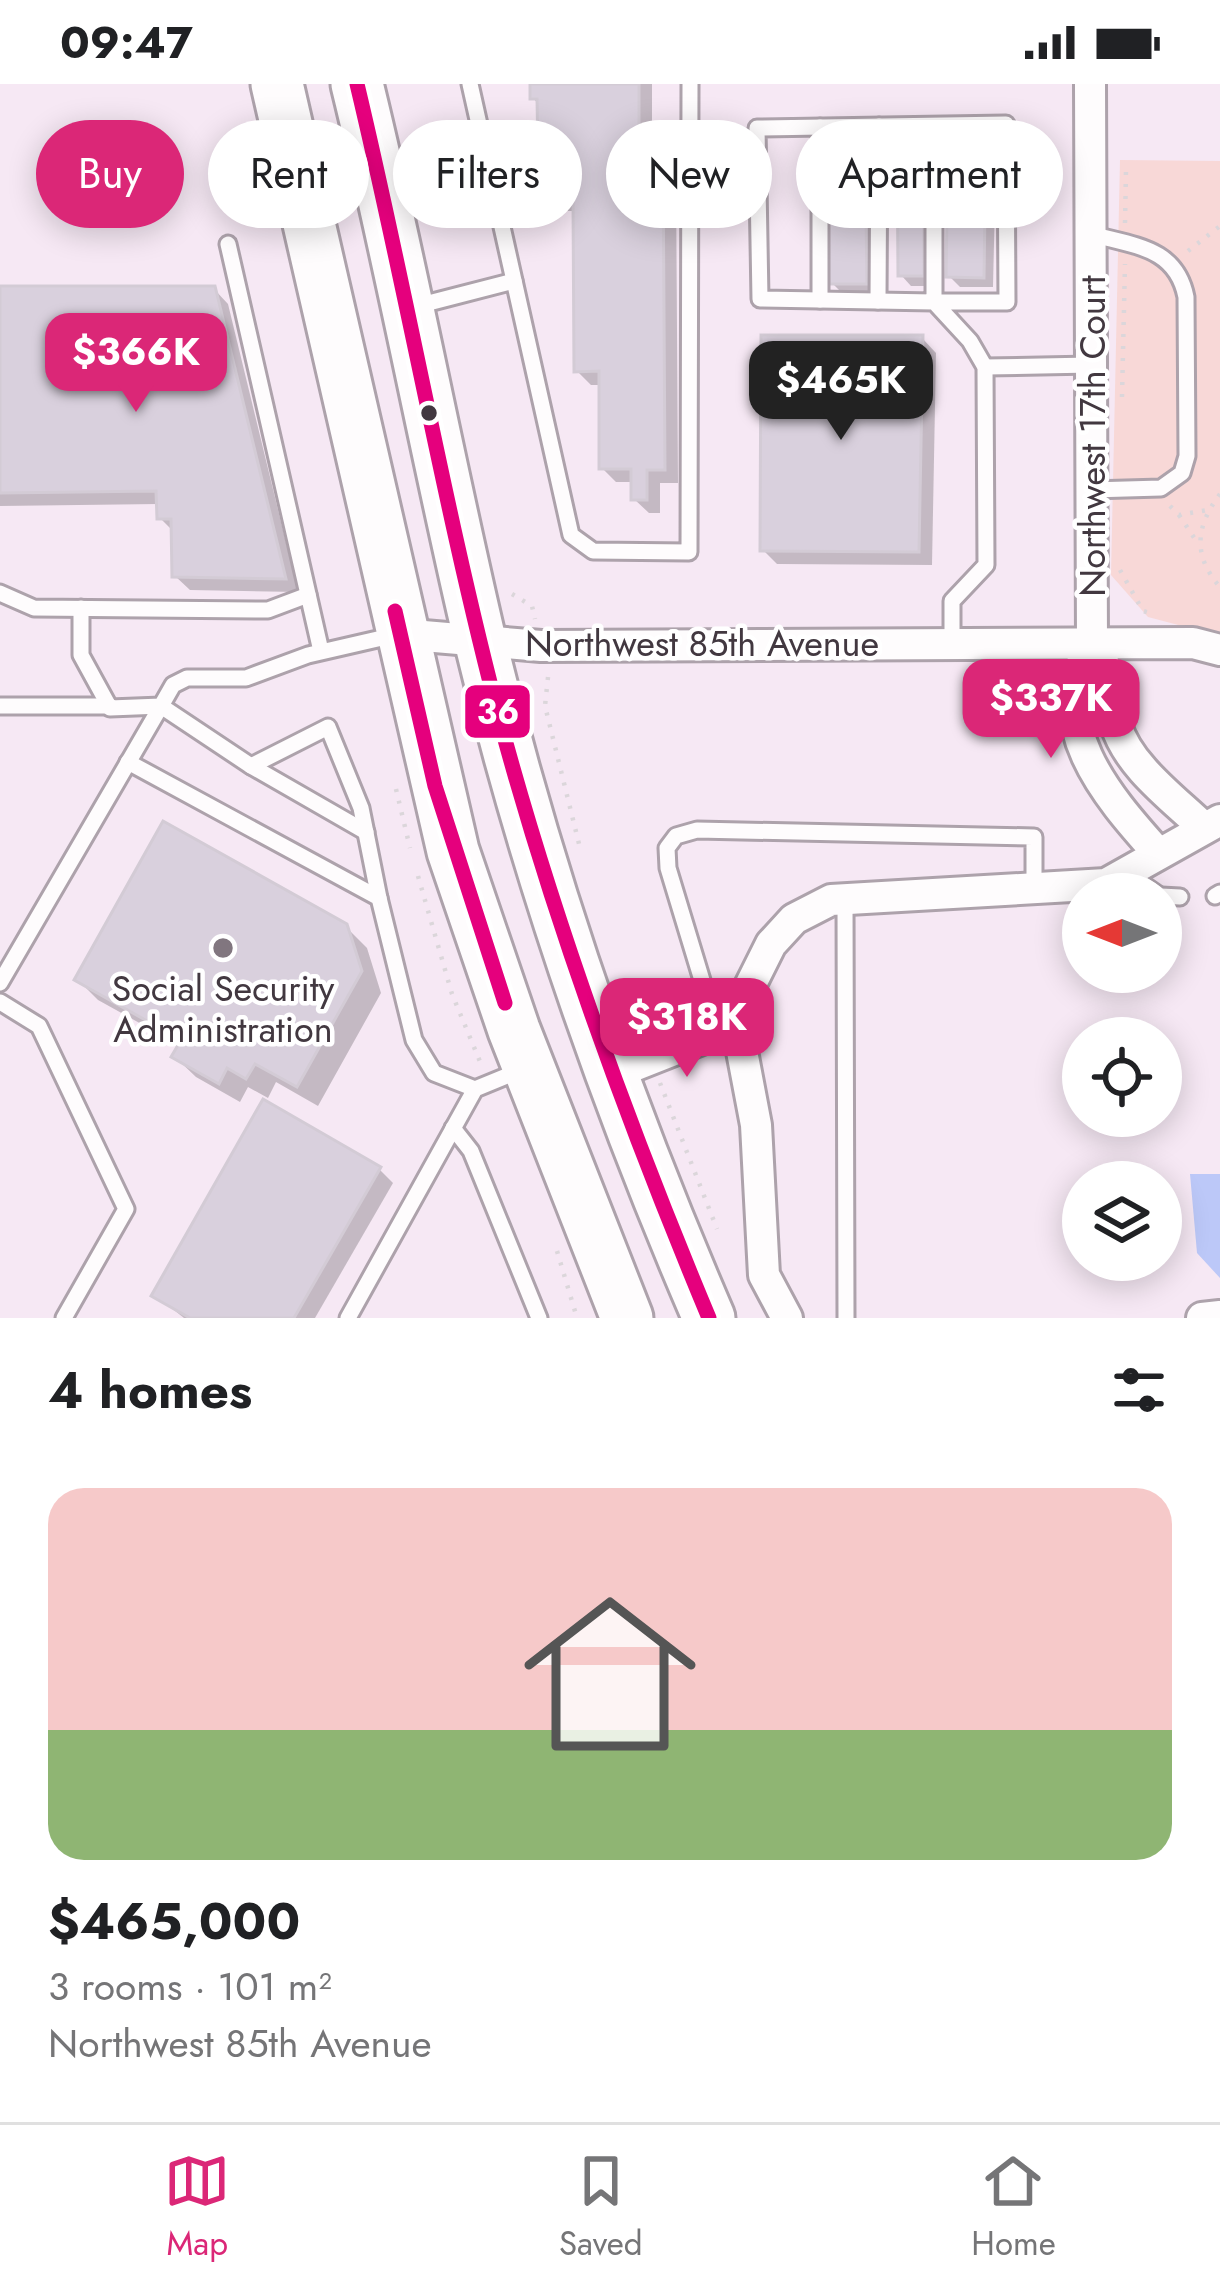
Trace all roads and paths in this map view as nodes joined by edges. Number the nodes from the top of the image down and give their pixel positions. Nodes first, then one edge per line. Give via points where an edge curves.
1 (277, 84) edge
2 (357, 84) edge
3 (470, 84) edge
4 (690, 84) edge
5 (1090, 84) edge
6 (796, 127) edge
7 (1126, 170) dead end
8 (1220, 226) edge
9 (820, 228) edge
10 (878, 228) edge
11 (934, 228) edge
12 (1007, 228) edge
13 (1091, 234) junction
14 (1125, 243) junction
15 (229, 244) dead end
16 (1174, 262) junction
17 (514, 281) junction
18 (820, 300) junction
19 (878, 301) junction
20 (934, 302) junction
21 (409, 308) junction
22 (1091, 365) junction
23 (985, 368) junction
24 (1122, 400) dead end
25 (1160, 488) junction
26 (1091, 490) junction
27 (1220, 494) edge
28 (1208, 510) junction
29 (1179, 515) junction
30 (1198, 545) junction
31 (1119, 568) dead end
32 (1220, 587) edge
33 (0, 592) edge
34 (308, 596) junction
35 (81, 608) junction
36 (1162, 616) dead end
37 (400, 634) junction
38 (480, 640) junction
39 (952, 643) junction
40 (1092, 643) junction
41 (1220, 650) edge
42 (321, 651) junction
43 (0, 706) edge
44 (110, 706) junction
45 (161, 706) junction
46 (128, 762) junction
47 (251, 766) junction
48 (1212, 824) edge
49 (366, 832) junction
50 (1157, 852) junction
51 (1124, 871) junction
52 (1127, 873) edge
53 (1034, 890) junction
54 (379, 898) junction
55 (845, 899) junction
56 (0, 983) edge
57 (0, 1002) edge
58 (728, 1029) junction
59 (528, 1067) junction
60 (613, 1074) junction
61 (475, 1090) junction
62 (453, 1128) junction
63 (1220, 1316) edge
64 (64, 1318) edge
65 (348, 1318) edge
66 (539, 1318) edge
67 (627, 1318) edge
68 (710, 1318) edge
69 (787, 1318) edge
70 (846, 1318) edge
71 (1202, 1318) edge

1 - 37 highway
2 - 21 highway
3 - 17 lane
4 - 17 lane via 689,553 593,551 571,535
5 - 13 street, Northwest 17th Court
6 - 18 lane via 757,128 760,299
7 - 14 path
8 - 16 path
9 - 18 lane
10 - 19 lane
11 - 20 lane
12 - 20 lane via 1007,302
13 - 14 lane
13 - 22 street, Northwest 17th Court
14 - 16 lane
14 - 24 path
15 - 34 lane
16 - 25 lane via 1186,296 1187,456 1182,473
17 - 21 lane
18 - 19 lane
19 - 20 lane
20 - 23 lane
21 - 38 highway
22 - 23 lane
22 - 26 street, Northwest 17th Court
23 - 39 lane via 986,565 952,602
25 - 26 lane
25 - 29 path
26 - 40 street, Northwest 17th Court
27 - 28 path
28 - 29 path
28 - 30 path
29 - 30 path
30 - 32 path
31 - 36 path via 1142,611
33 - 35 lane via 34,608
34 - 35 lane via 268,610
34 - 42 lane
35 - 44 lane via 81,655
37 - 38 street, Northwest 85th Avenue
37 - 42 lane
37 - 59 highway via 453,851
38 - 39 street, Northwest 85th Avenue
38 - 60 highway via 537,851
39 - 40 street, Northwest 85th Avenue
40 - 41 street, Northwest 85th Avenue
40 - 48 street via 1108,665 1117,728 1135,760
40 - 50 street via 1078,666 1084,760
42 - 45 lane via 245,678 187,678
43 - 44 lane
44 - 45 lane
45 - 46 lane
45 - 47 lane
46 - 54 lane
46 - 56 lane
47 - 49 lane
47 - 49 lane via 328,727
48 - 50 street
49 - 54 lane
50 - 51 street
51 - 52 lane
51 - 53 street via 1106,884
53 - 55 street
53 - 58 lane via 1034,837 697,830 676,836 668,868
54 - 61 lane via 414,1040 434,1073
55 - 58 street via 794,920 771,944
55 - 70 lane
57 - 64 lane via 39,1026 126,1209
58 - 60 street
58 - 69 street via 756,1125 764,1275
59 - 61 lane
59 - 67 highway
60 - 68 highway
61 - 62 lane
62 - 65 lane
62 - 66 lane via 471,1151
63 - 71 street

